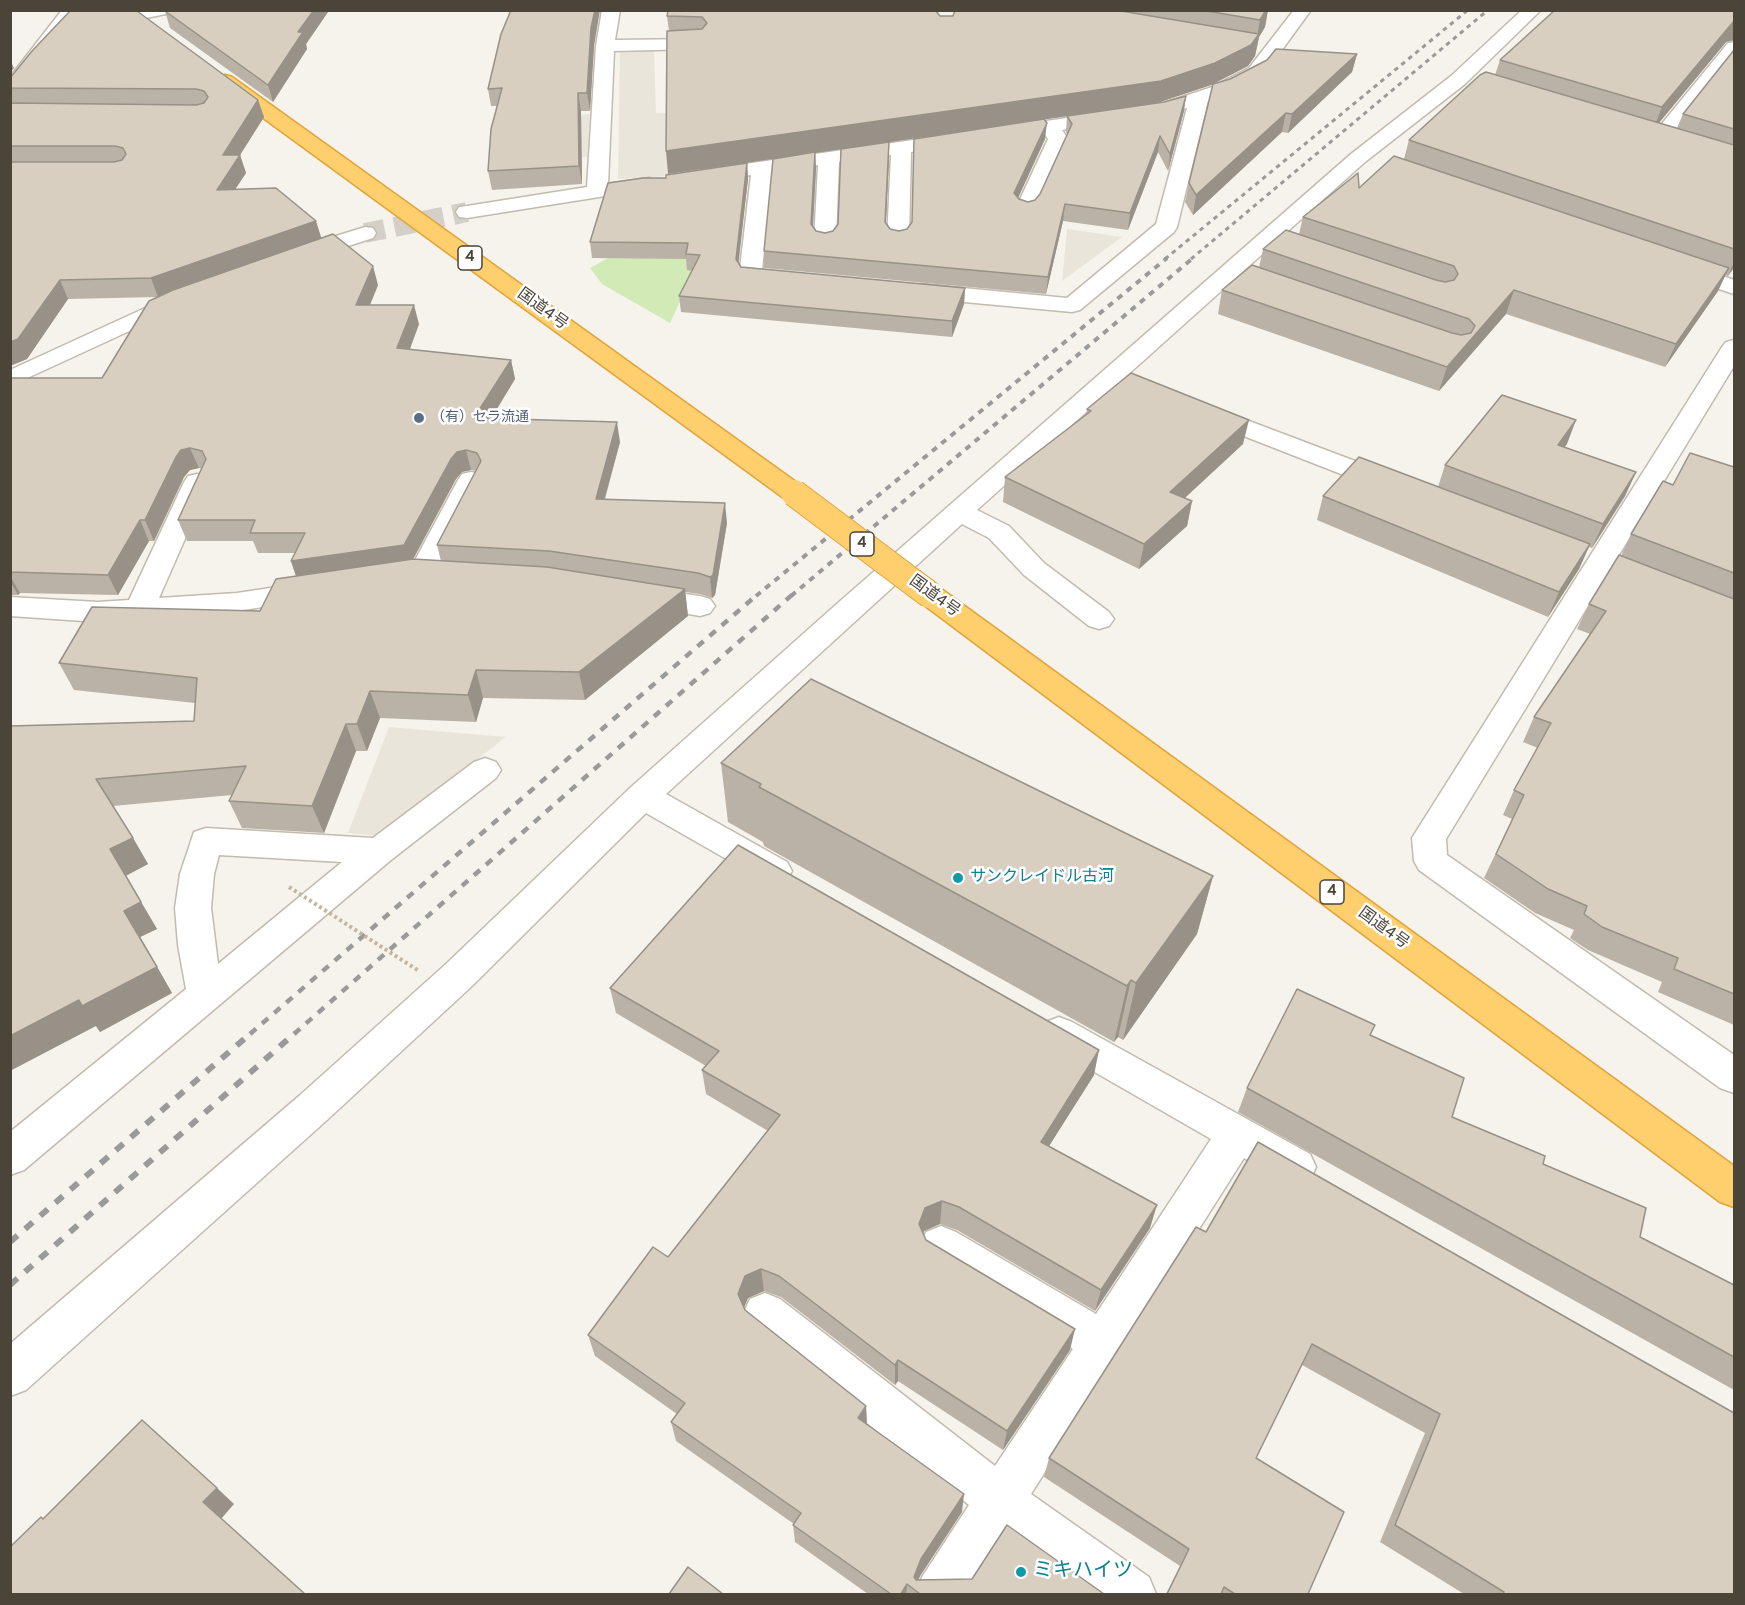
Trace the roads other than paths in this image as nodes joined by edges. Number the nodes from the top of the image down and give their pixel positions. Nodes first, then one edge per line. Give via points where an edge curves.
1 (71, 10) edge
2 (160, 10) edge
3 (611, 10) edge
4 (1303, 10) edge
5 (1533, 10) edge
6 (133, 13) edge
7 (156, 30) edge
8 (697, 44) edge
9 (605, 46) junction
10 (1251, 47) edge
11 (1734, 47) edge
12 (1273, 51) junction
13 (204, 65) edge
14 (10, 90) edge
15 (1199, 98) junction
16 (1050, 128) junction
17 (1635, 134) edge
18 (1658, 141) junction
19 (901, 148) junction
20 (1680, 148) edge
21 (829, 158) junction
22 (762, 167) junction
23 (687, 178) edge
24 (665, 181) edge
25 (597, 191) junction
26 (1026, 210) edge
27 (467, 212) tunnel mouth
28 (365, 233) tunnel mouth
29 (898, 239) edge
30 (825, 241) edge
31 (1657, 261) edge
32 (274, 264) edge
33 (810, 281) edge
34 (1734, 287) edge
35 (905, 290) edge
36 (202, 291) edge
37 (1734, 347) edge
38 (10, 379) edge
39 (1180, 402) edge
40 (199, 478) edge
41 (471, 480) edge
42 (1412, 492) edge
43 (959, 512) junction
44 (454, 577) edge
45 (340, 587) edge
46 (610, 592) edge
47 (10, 606) edge
48 (700, 606) dead end
49 (139, 610) junction
50 (1099, 619) dead end
51 (484, 770) dead end
52 (643, 796) junction
53 (379, 851) junction
54 (810, 891) edge
55 (205, 993) junction
56 (1028, 1015) edge
57 (1734, 1076) edge
58 (1237, 1134) junction
59 (10, 1157) edge
60 (1330, 1187) edge
61 (1734, 1189) edge
62 (941, 1246) edge
63 (765, 1314) dead end
64 (1102, 1342) junction
65 (10, 1374) edge
66 (1000, 1500) junction
67 (939, 1594) edge
68 (1132, 1594) edge

1 - 14 street
2 - 6 street
3 - 9 street
4 - 12 street
5 - 43 street via 1469,83 1369,161 1124,381
6 - 7 highway
8 - 9 street
9 - 25 street
10 - 12 street
11 - 18 street
12 - 15 street via 1256,72
13 - 61 highway, 国道4号 / 4, bridge via 794,493
15 - 16 street via 1161,110
15 - 35 street via 1166,227 1072,305
16 - 19 street
16 - 26 street via 1058,139
17 - 18 street
18 - 20 street
19 - 21 street
19 - 29 street
21 - 22 street
21 - 30 street
22 - 23 street
22 - 33 street via 750,276
24 - 25 street
25 - 27 street
28 - 32 street
31 - 34 street
36 - 38 street
37 - 57 street via 1429,838 1431,861
39 - 42 street
40 - 49 street
41 - 44 street via 409,577
43 - 50 street via 999,532 1034,569
43 - 52 street
45 - 49 street via 237,602
46 - 48 street
47 - 49 street via 98,612
51 - 53 street
52 - 54 street
52 - 65 street via 459,975
53 - 55 street
53 - 55 street via 206,841 193,908
55 - 59 street
56 - 58 street
58 - 60 street
58 - 64 street
62 - 64 street
63 - 66 street
64 - 66 street
66 - 67 street
66 - 68 street

